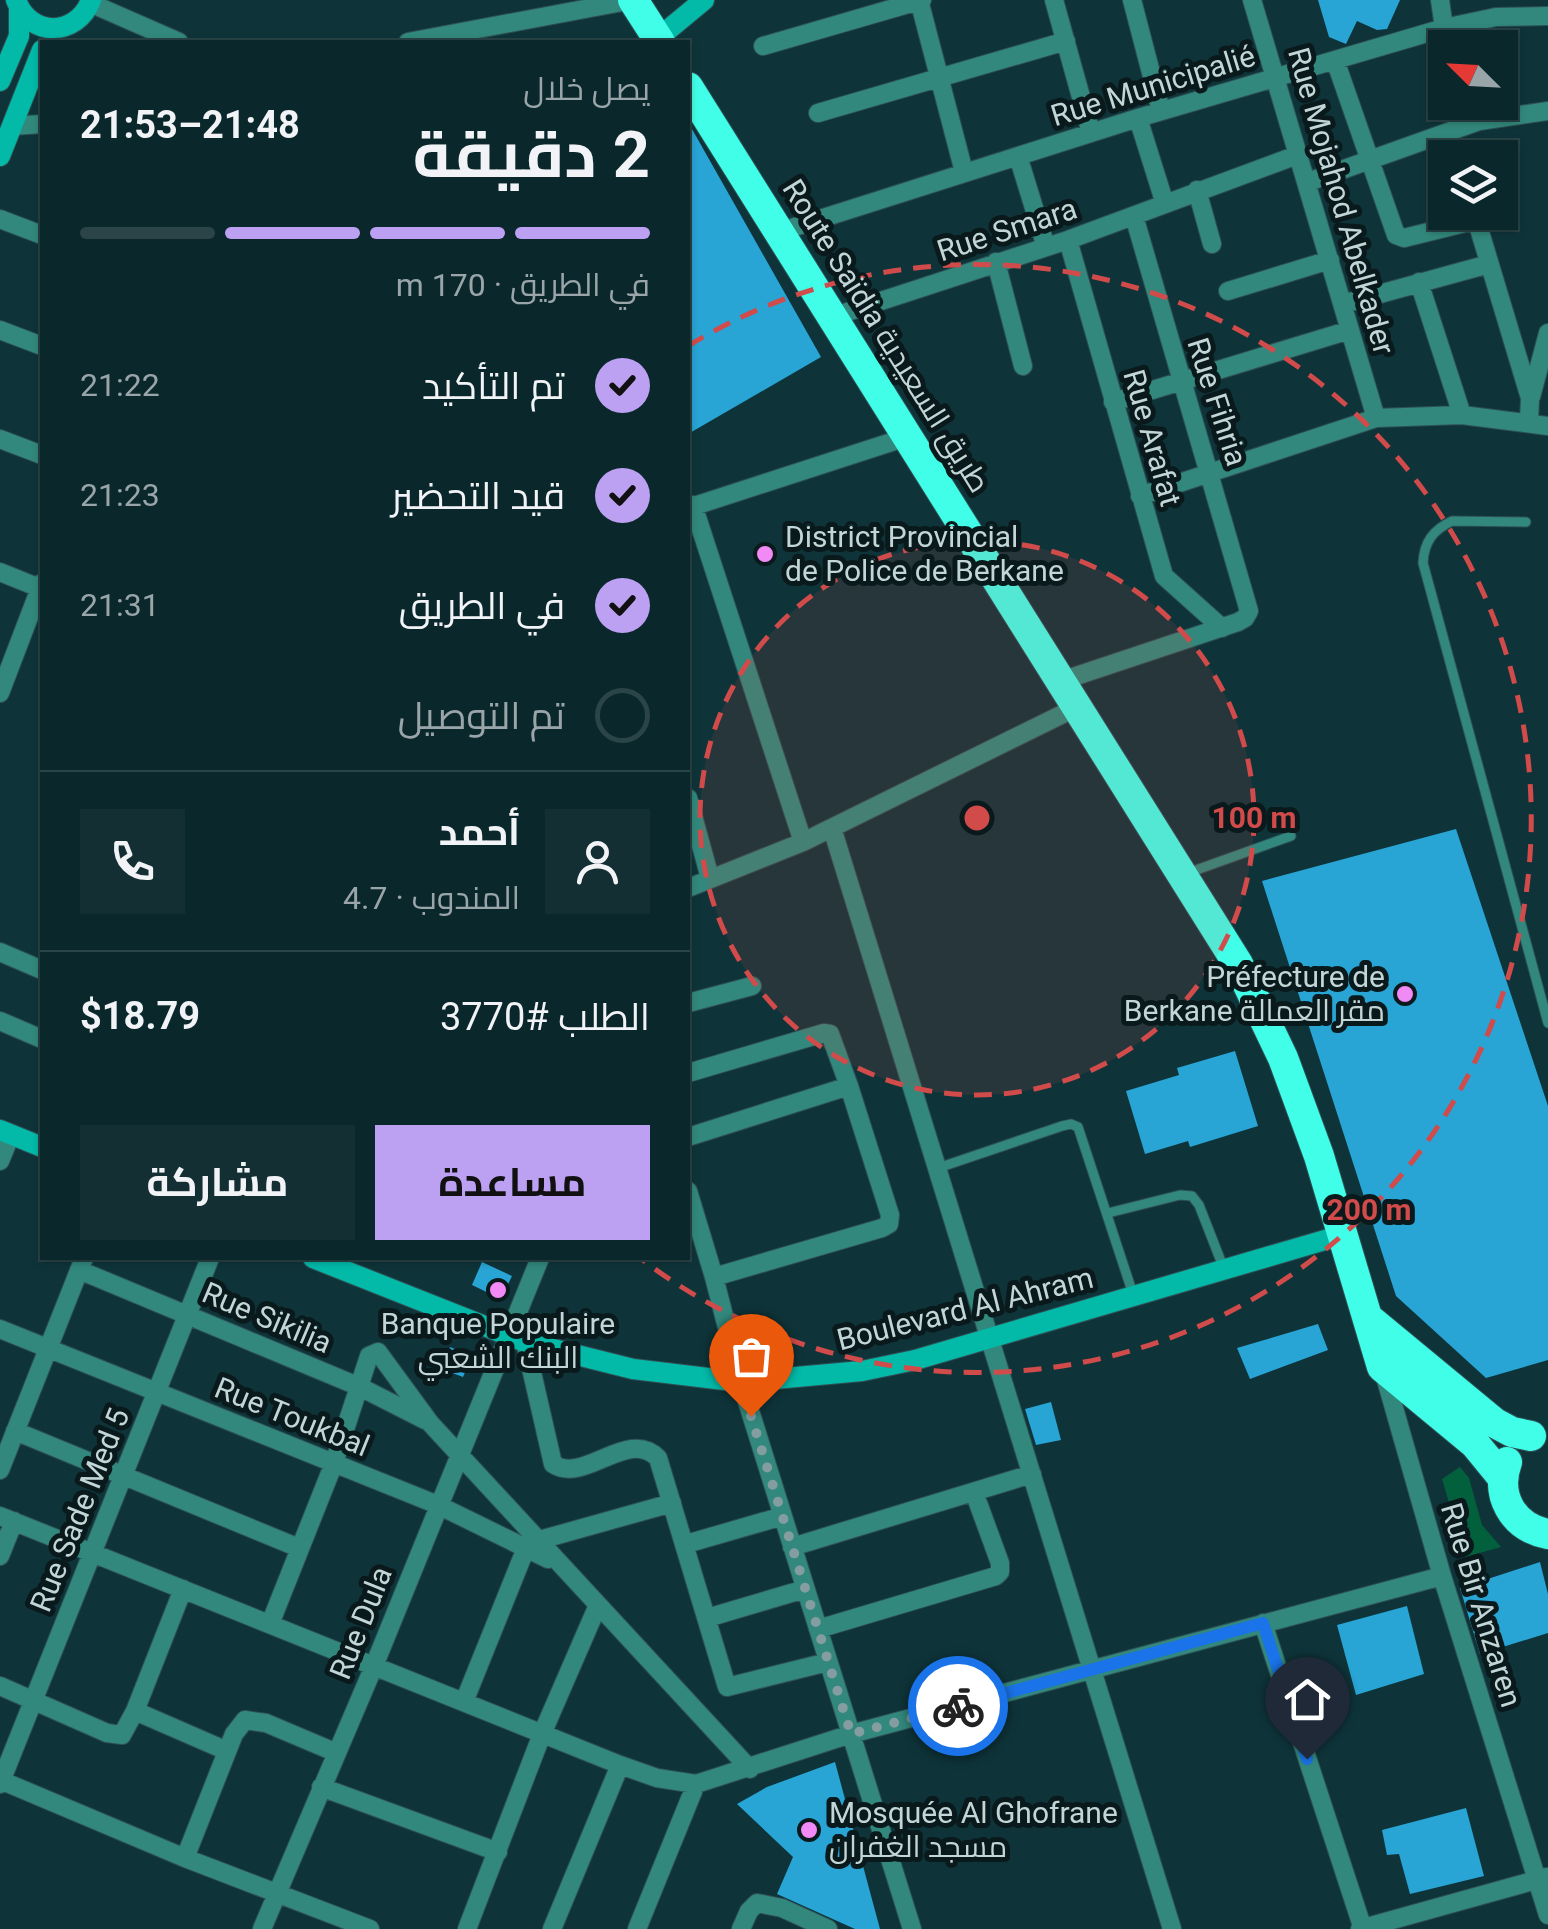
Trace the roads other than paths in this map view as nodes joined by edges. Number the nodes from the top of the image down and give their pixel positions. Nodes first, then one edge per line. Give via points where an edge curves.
1 (633, 0) edge
2 (704, 0) edge
3 (920, 0) edge
4 (1054, 0) edge
5 (1132, 0) edge
6 (1252, 0) edge
7 (1440, 0) edge
8 (90, 2) edge
9 (18, 4) edge
10 (1548, 16) edge
11 (129, 22) junction
12 (1444, 28) junction
13 (52, 36) edge
14 (132, 40) edge
15 (168, 40) edge
16 (419, 40) edge
17 (657, 40) edge
18 (659, 40) edge
19 (1066, 40) junction
20 (763, 46) dead end
21 (40, 55) edge
22 (1334, 60) junction
23 (1277, 76) junction
24 (941, 79) junction
25 (0, 81) edge
26 (690, 90) edge
27 (1161, 112) junction
28 (1548, 112) edge
29 (818, 114) dead end
30 (1138, 118) junction
31 (40, 124) edge
32 (12, 126) junction
33 (1091, 133) junction
34 (1443, 136) junction
35 (1445, 140) edge
36 (1300, 154) junction
37 (0, 156) edge
38 (1018, 156) junction
39 (1368, 162) junction
40 (964, 172) junction
41 (1308, 182) junction
42 (1197, 190) junction
43 (1164, 204) junction
44 (1134, 216) junction
45 (0, 219) edge
46 (1428, 230) edge
47 (1480, 230) edge
48 (779, 232) junction
49 (40, 234) edge
50 (1068, 240) junction
51 (1212, 244) dead end
52 (1046, 246) junction
53 (1330, 260) junction
54 (996, 262) junction
55 (1489, 264) junction
56 (1419, 282) junction
57 (1228, 291) dead end
58 (1343, 304) junction
59 (832, 317) junction
60 (0, 330) edge
61 (1350, 330) junction
62 (1548, 333) edge
63 (40, 345) edge
64 (1023, 366) dead end
65 (1180, 383) junction
66 (1530, 398) junction
67 (1113, 402) junction
68 (1462, 415) junction
69 (1376, 418) junction
70 (1529, 422) junction
71 (1548, 426) edge
72 (908, 437) junction
73 (0, 439) edge
74 (40, 455) edge
75 (1211, 472) junction
76 (1140, 496) junction
77 (690, 506) edge
78 (1526, 522) dead end
79 (0, 572) edge
80 (40, 586) edge
81 (40, 592) edge
82 (1222, 628) junction
83 (0, 632) edge
84 (20, 641) junction
85 (0, 693) edge
86 (1069, 694) junction
87 (690, 805) edge
88 (832, 828) junction
89 (1291, 836) dead end
90 (803, 842) junction
91 (1182, 875) junction
92 (710, 878) junction
93 (690, 887) edge
94 (0, 952) edge
95 (40, 969) edge
96 (752, 986) dead end
97 (690, 1002) edge
98 (0, 1021) edge
99 (1548, 1023) edge
100 (40, 1038) edge
101 (690, 1072) edge
102 (850, 1086) junction
103 (6, 1132) edge
104 (690, 1136) edge
105 (40, 1146) edge
106 (0, 1161) edge
107 (938, 1168) junction
108 (1108, 1213) junction
109 (692, 1222) edge
110 (1342, 1234) junction
111 (209, 1260) edge
112 (319, 1260) edge
113 (539, 1260) edge
114 (82, 1264) edge
115 (1224, 1270) junction
116 (714, 1278) junction
117 (1134, 1296) junction
118 (188, 1314) junction
119 (1368, 1318) junction
120 (0, 1329) edge
121 (517, 1339) junction
122 (991, 1339) junction
123 (48, 1348) junction
124 (1382, 1368) junction
125 (740, 1382) junction
126 (360, 1387) junction
127 (156, 1392) junction
128 (430, 1422) junction
129 (15, 1431) junction
130 (1540, 1434) edge
131 (459, 1452) junction
132 (334, 1463) junction
133 (0, 1470) edge
134 (124, 1474) junction
135 (1032, 1474) junction
136 (1502, 1477) junction
137 (974, 1492) junction
138 (672, 1503) junction
139 (438, 1506) junction
140 (782, 1516) junction
141 (7, 1518) edge
142 (1545, 1536) edge
143 (531, 1544) junction
144 (686, 1544) junction
145 (792, 1547) junction
146 (300, 1548) junction
147 (92, 1553) junction
148 (0, 1556) edge
149 (1442, 1576) junction
150 (183, 1589) junction
151 (806, 1589) junction
152 (598, 1605) junction
153 (708, 1618) junction
154 (1263, 1623) junction
155 (270, 1624) junction
156 (818, 1629) junction
157 (828, 1662) junction
158 (374, 1666) junction
159 (1092, 1670) junction
160 (0, 1686) edge
161 (33, 1701) junction
162 (464, 1702) junction
163 (135, 1711) junction
164 (542, 1734) junction
165 (851, 1734) junction
166 (227, 1752) junction
167 (337, 1753) junction
168 (620, 1766) junction
169 (750, 1769) junction
170 (0, 1781) edge
171 (696, 1784) junction
172 (320, 1786) junction
173 (498, 1852) junction
174 (185, 1858) junction
175 (1543, 1879) edge
176 (276, 1893) junction
177 (1548, 1915) edge
178 (262, 1929) edge
179 (370, 1929) edge
180 (466, 1929) edge
181 (552, 1929) edge
182 (637, 1929) edge
183 (740, 1929) edge
184 (828, 1929) edge
185 (912, 1929) edge
186 (1172, 1929) edge
187 (1362, 1929) edge

1 - 16 street
1 - 17 highway
2 - 18 street
3 - 20 street
3 - 24 street
4 - 19 street
5 - 27 street
6 - 23 street, Rue Mojahod Abelkader
7 - 12 street
8 - 11 street
8 - 13 street via 78,20
9 - 13 street
9 - 25 street via 18,36
10 - 12 street, Rue Municipalié
11 - 14 street
11 - 15 street
12 - 22 street, Rue Municipalié
19 - 24 street
19 - 33 street
21 - 32 street
22 - 23 street, Rue Municipalié
22 - 39 street
23 - 27 street, Rue Municipalié
23 - 36 street, Rue Mojahod Abelkader
24 - 29 street
24 - 40 street
26 - 48 highway, Route Saïdia طريق السعيدية
27 - 30 street, Rue Municipalié
28 - 34 street via 1479,121
30 - 33 street, Rue Municipalié
30 - 43 street
31 - 32 street
32 - 37 street
33 - 38 street, Rue Municipalié
34 - 35 street
34 - 39 street
36 - 41 street, Rue Mojahod Abelkader
36 - 42 street, Rue Smara
38 - 40 street, Rue Municipalié
38 - 52 street
39 - 41 street
39 - 46 street via 1398,238
40 - 48 street, Rue Municipalié
41 - 53 street, Rue Mojahod Abelkader
42 - 43 street, Rue Smara
42 - 51 street
43 - 44 street, Rue Smara
44 - 50 street, Rue Smara
44 - 65 street, Rue Fihria
45 - 49 street
47 - 55 street
48 - 59 highway, Route Saïdia طريق السعيدية
50 - 52 street, Rue Smara
50 - 67 street, Rue Arafat
52 - 54 street, Rue Smara
53 - 57 street
53 - 58 street, Rue Mojahod Abelkader
54 - 59 street, Rue Smara
54 - 64 street
55 - 56 street
55 - 66 street
56 - 58 street
56 - 68 street
58 - 61 street, Rue Mojahod Abelkader
59 - 72 highway, Route Saïdia طريق السعيدية
60 - 63 street
61 - 65 street
61 - 69 street, Rue Mojahod Abelkader
62 - 66 street
65 - 67 street
65 - 75 street, Rue Fihria
66 - 70 street
67 - 76 street, Rue Arafat
68 - 69 street
68 - 70 street
69 - 75 street
70 - 71 street
72 - 77 street
72 - 86 highway, Route Saïdia طريق السعيدية
73 - 74 street
75 - 76 street
75 - 82 street, Rue Fihria via 1250,604 1246,618
76 - 82 street, Rue Arafat via 1164,576
77 - 90 street
78 - 99 lane via 1452,522 1427,542 1423,563
79 - 80 street
81 - 84 street
82 - 86 street
83 - 84 street
84 - 85 street
86 - 88 street
86 - 91 highway, Route Saïdia طريق السعيدية
87 - 92 street
88 - 90 street
88 - 107 street
89 - 91 lane
90 - 92 street
91 - 110 highway, Route Saïdia طريق السعيدية via 1270,1026
92 - 93 street
94 - 95 street
96 - 97 street
98 - 100 street
101 - 102 street via 827,1033
102 - 104 street
102 - 116 street via 890,1224
103 - 105 street
103 - 106 street
107 - 108 lane via 1071,1124 1082,1134
107 - 122 street
108 - 115 lane via 1192,1196
108 - 117 lane
109 - 116 street
110 - 115 street, Boulevard Al Ahram
110 - 119 highway, Route Saïdia طريق السعيدية
111 - 118 street, Rue Sade Med 5
112 - 121 street, Boulevard Al Ahram
113 - 121 street, Rue Dula
114 - 118 street, Rue Sikilia
114 - 123 street
115 - 117 street, Boulevard Al Ahram
116 - 125 street
117 - 122 street, Boulevard Al Ahram
118 - 126 street, Rue Sikilia
118 - 127 street, Rue Sade Med 5
119 - 124 highway, Route Saïdia طريق السعيدية
119 - 130 highway via 1495,1423
120 - 123 street, Rue Toukbal
121 - 125 street, Boulevard Al Ahram via 632,1368
121 - 131 street, Rue Dula
121 - 138 street via 552,1464 568,1469 648,1449 658,1458
122 - 125 street, Boulevard Al Ahram via 862,1371
122 - 135 street
123 - 127 street, Rue Toukbal
123 - 129 street
124 - 136 highway via 1475,1444
124 - 149 street, Rue Bir Anzaren
125 - 140 street
126 - 128 street, Rue Sikilia
126 - 128 street via 369,1356 378,1352
126 - 132 street
127 - 132 street, Rue Toukbal
127 - 134 street, Rue Sade Med 5
128 - 131 street
129 - 133 street
129 - 134 street
130 - 136 highway via 1509,1458
131 - 139 street, Rue Dula
131 - 143 street
132 - 139 street, Rue Toukbal
132 - 146 street
134 - 146 street
134 - 147 street, Rue Sade Med 5
135 - 137 street
135 - 159 street
136 - 142 highway via 1514,1516
137 - 145 street
137 - 156 street via 1000,1563 996,1576
138 - 143 street
138 - 144 street
139 - 143 street, Rue Toukbal
139 - 158 street, Rue Dula
140 - 144 street
140 - 145 street
141 - 147 street
141 - 148 street
143 - 152 street
143 - 162 street
144 - 153 street
145 - 151 street
146 - 155 street
147 - 150 street
147 - 161 street, Rue Sade Med 5
149 - 154 street
149 - 175 street, Rue Bir Anzaren
150 - 155 street
150 - 163 street
151 - 153 street
151 - 156 street
152 - 164 street
152 - 169 street
153 - 157 street via 726,1687
154 - 159 street
154 - 187 street
155 - 158 street
156 - 157 street
157 - 165 street
158 - 162 street
158 - 167 street, Rue Dula
159 - 165 street
159 - 186 street
160 - 161 street
161 - 163 street via 113,1736 126,1732
161 - 170 street, Rue Sade Med 5
162 - 164 street
163 - 166 street
164 - 168 street
164 - 173 street
165 - 169 street
165 - 185 street
166 - 167 street via 246,1720
166 - 174 street
167 - 172 street, Rue Dula
168 - 171 street
168 - 181 street
169 - 171 street
170 - 174 street
171 - 182 street
172 - 173 street
172 - 176 street, Rue Dula
173 - 180 street
174 - 176 street
175 - 177 street, Rue Bir Anzaren
175 - 187 street
176 - 178 street, Rue Dula
176 - 179 street
183 - 184 street via 757,1903

